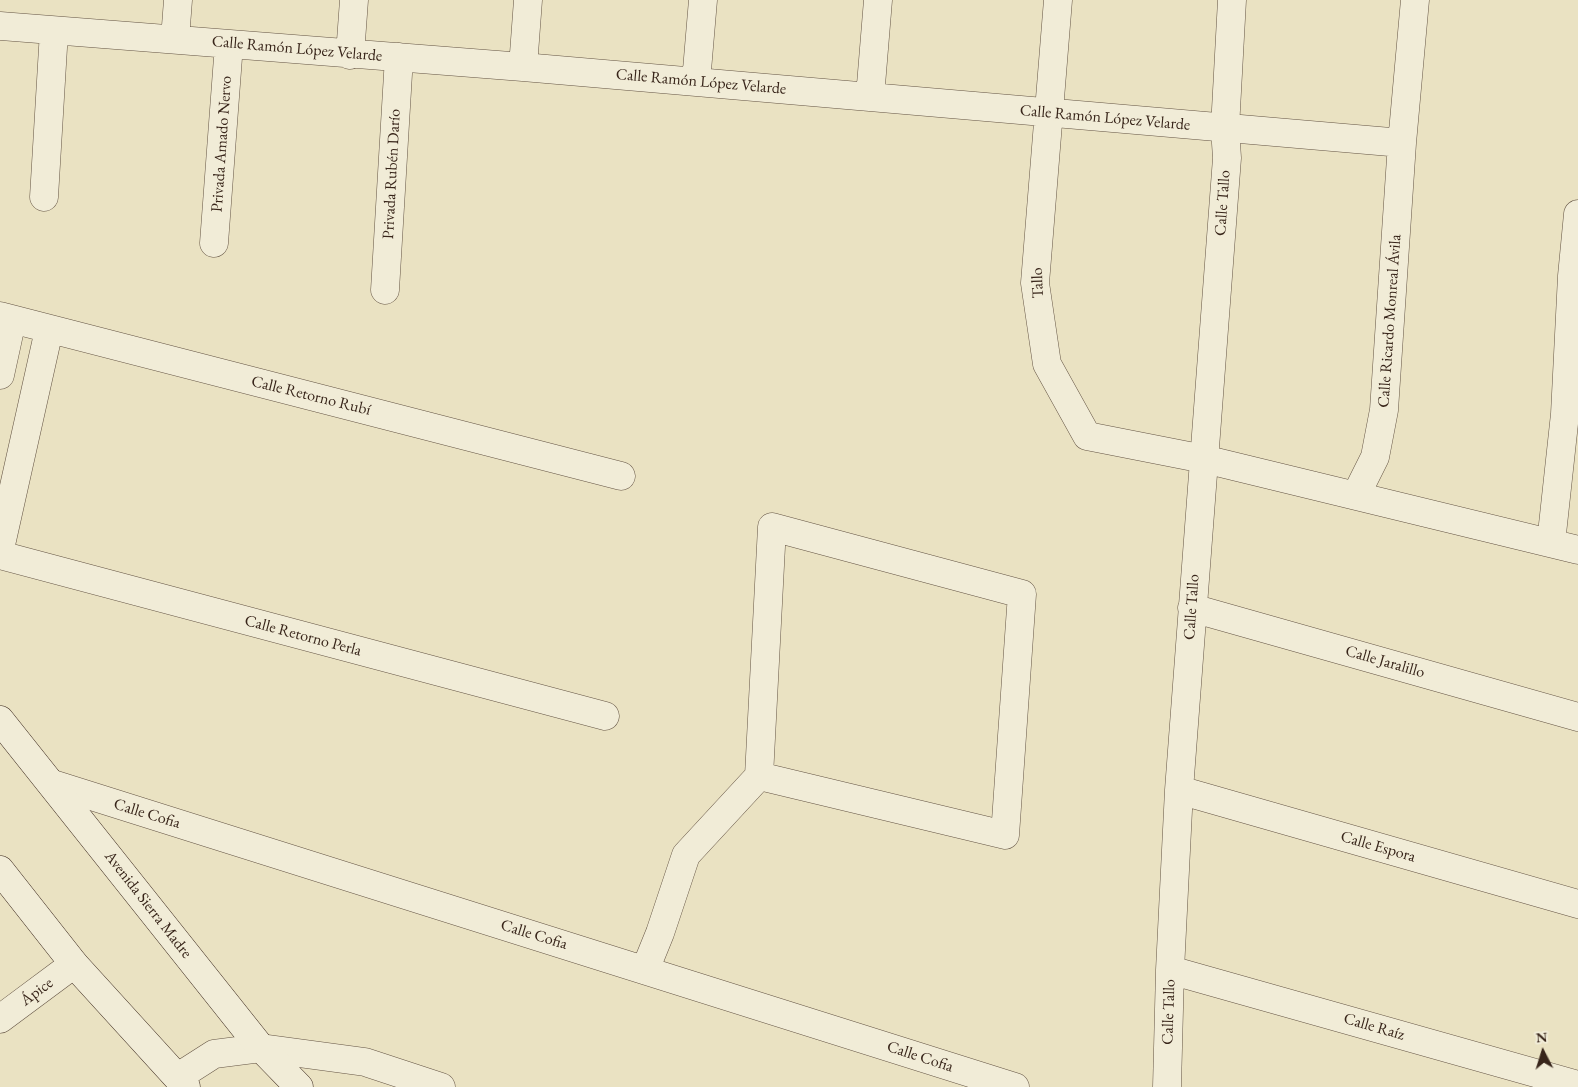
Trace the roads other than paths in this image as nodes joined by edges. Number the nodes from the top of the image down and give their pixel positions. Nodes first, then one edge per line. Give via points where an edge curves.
1 (178, 0) edge
2 (354, 0) edge
3 (528, 0) edge
4 (703, 0) edge
5 (878, 0) edge
6 (1058, 0) edge
7 (1232, 0) edge
8 (1415, 0) edge
9 (0, 26) edge
10 (54, 30) junction
11 (175, 39) junction
12 (229, 44) junction
13 (350, 55) junction
14 (399, 57) junction
15 (523, 67) junction
16 (696, 82) junction
17 (870, 97) junction
18 (1050, 114) junction
19 (1225, 128) junction
20 (1402, 143) junction
21 (44, 197) dead end
22 (1578, 214) edge
23 (214, 243) dead end
24 (385, 290) dead end
25 (6, 318) edge
26 (49, 330) junction
27 (0, 375) edge
28 (1204, 459) junction
29 (621, 476) dead end
30 (1356, 495) junction
31 (1551, 543) junction
32 (0, 549) edge
33 (1578, 550) edge
34 (0, 555) edge
35 (1192, 608) junction
36 (605, 716) dead end
37 (1578, 716) edge
38 (0, 720) edge
39 (759, 776) junction
40 (53, 784) junction
41 (1179, 790) junction
42 (0, 870) edge
43 (1578, 904) edge
44 (74, 964) junction
45 (645, 970) junction
46 (1170, 970) junction
47 (0, 1019) edge
48 (261, 1048) junction
49 (316, 1057) junction
50 (182, 1082) edge
51 (294, 1085) edge
52 (1578, 1085) edge
53 (440, 1087) edge
54 (1015, 1087) edge
55 (1166, 1087) edge

1 - 11 street
2 - 13 street
3 - 15 street
4 - 16 street
5 - 17 street
6 - 18 street, Tallo
7 - 19 street
8 - 20 street, Calle Ricardo Monreal Ávila
9 - 10 street, Calle Ramón López Velarde
10 - 11 street, Calle Ramón López Velarde
10 - 21 street
11 - 12 street, Calle Ramón López Velarde
12 - 13 street, Calle Ramón López Velarde
12 - 23 street, Privada Amado Nervo
13 - 14 street, Calle Ramón López Velarde
14 - 15 street, Calle Ramón López Velarde
14 - 24 street, Privada Rubén Darío
15 - 16 street, Calle Ramón López Velarde
16 - 17 street, Calle Ramón López Velarde
17 - 18 street, Calle Ramón López Velarde
18 - 19 street, Calle Ramón López Velarde
18 - 28 street, Tallo via 1035,283 1047,364 1087,436
19 - 20 street, Calle Ramón López Velarde
19 - 28 street, Calle Tallo via 1227,158
20 - 30 street, Calle Ricardo Monreal Ávila via 1384,410 1374,456
22 - 31 street via 1565,414
25 - 26 street, Calle Retorno Rubí
25 - 27 street
26 - 29 street, Calle Retorno Rubí
26 - 32 street
28 - 30 street, Tallo
28 - 35 street, Calle Tallo
30 - 31 street, Tallo
31 - 33 street, Tallo
34 - 36 street, Calle Retorno Perla
35 - 37 street, Calle Jaralillo
35 - 41 street, Calle Tallo
38 - 40 street, Avenida Sierra Madre
39 - 39 street via 772,526 1022,594 1005,835
39 - 45 street via 686,855
40 - 45 street, Calle Cofia
40 - 48 street, Avenida Sierra Madre
41 - 43 street, Calle Espora
41 - 46 street, Calle Tallo
42 - 44 street
44 - 47 street, Ápice
44 - 50 street
45 - 54 street, Calle Cofia
46 - 52 street, Calle Raíz
46 - 55 street, Calle Tallo
48 - 49 street
48 - 50 street via 214,1054
48 - 51 street, Avenida Sierra Madre
49 - 51 street
49 - 53 street via 365,1062

